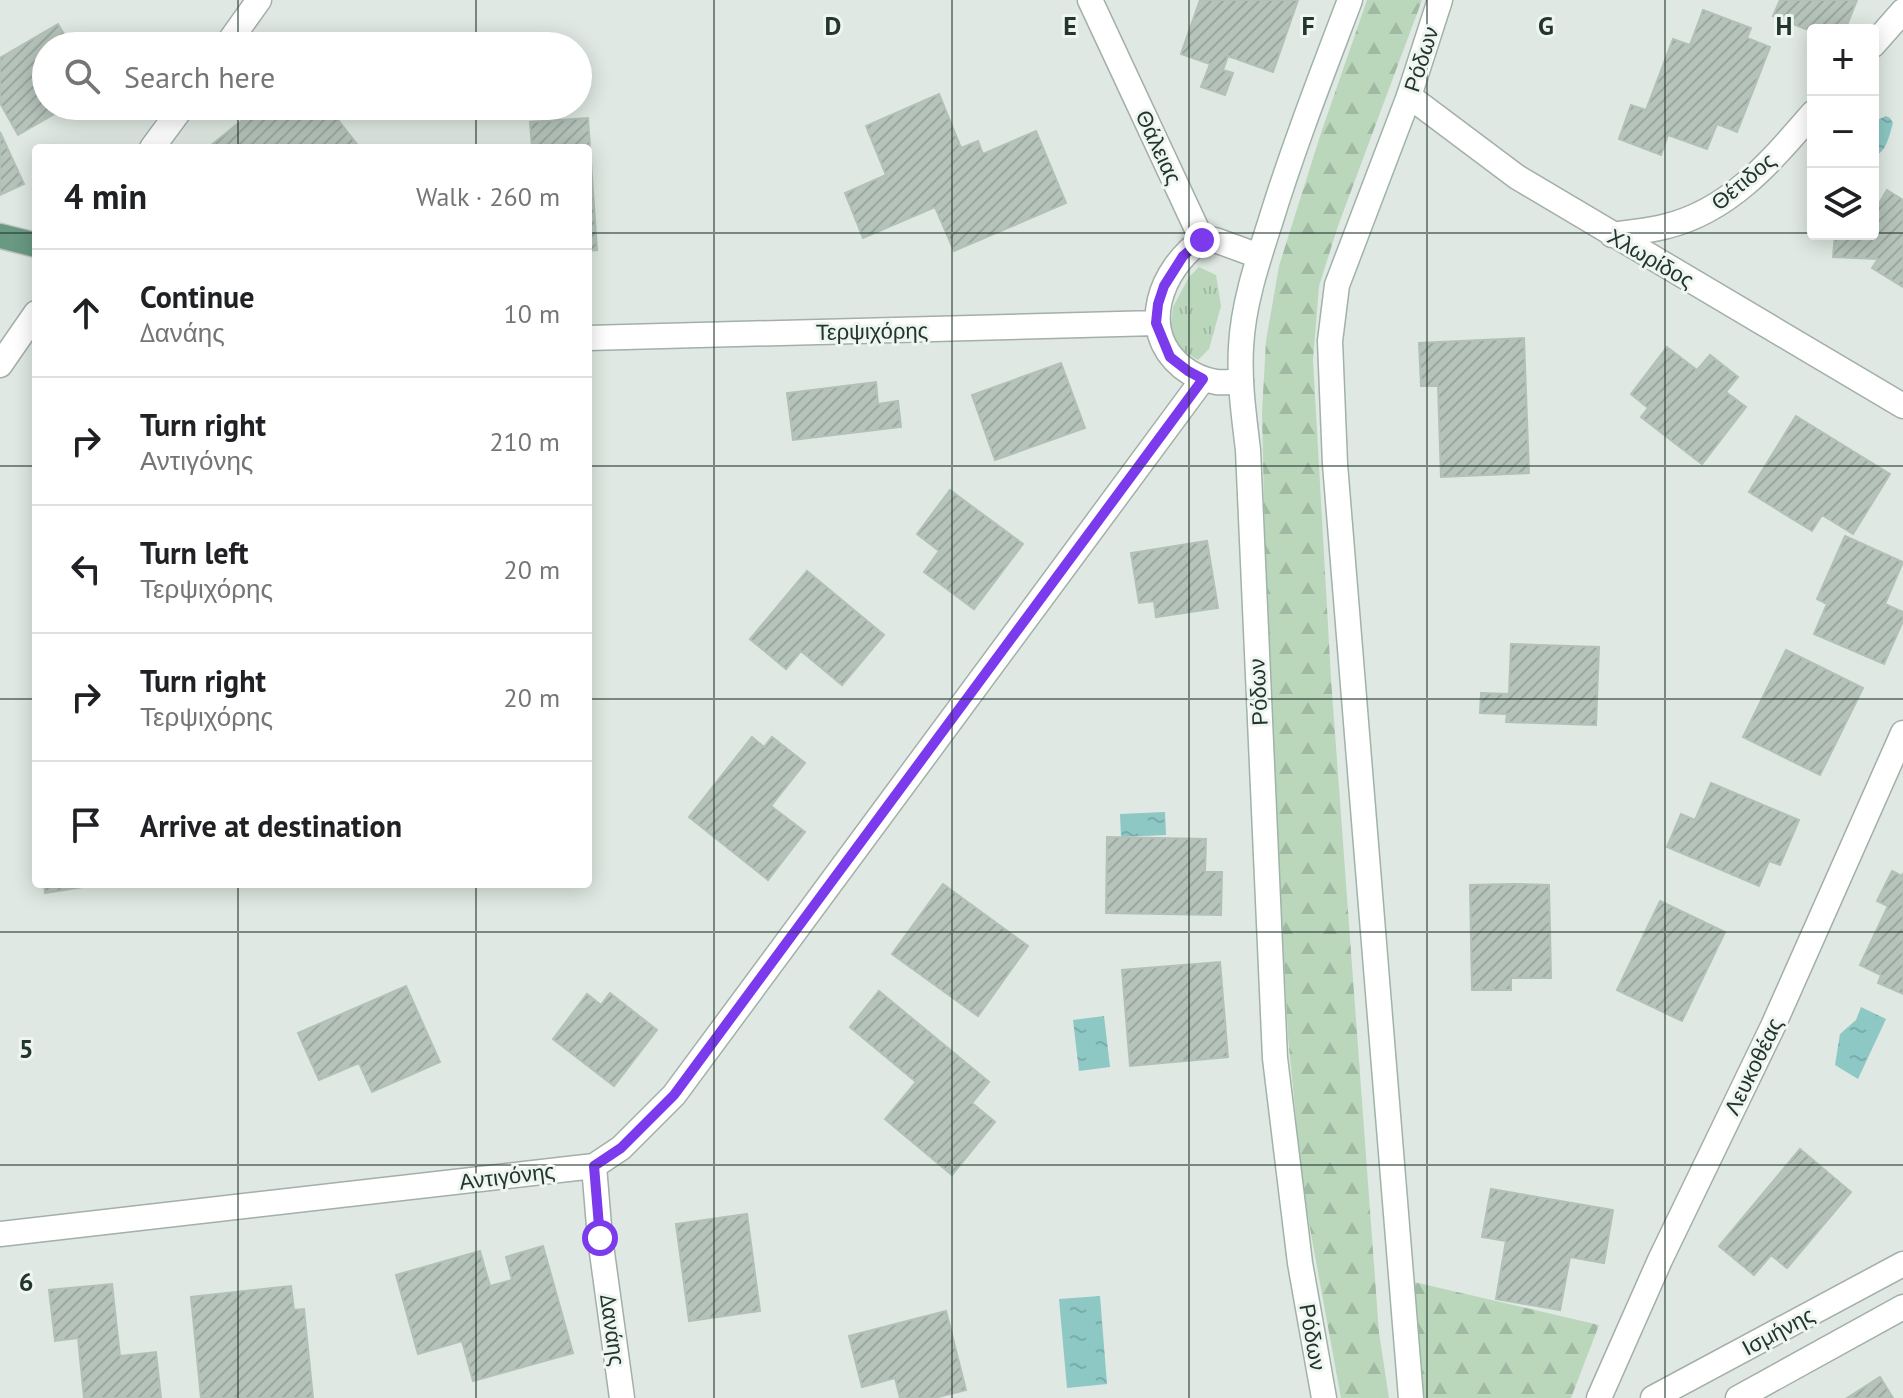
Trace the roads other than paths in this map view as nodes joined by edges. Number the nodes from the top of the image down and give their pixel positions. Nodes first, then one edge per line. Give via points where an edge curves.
1 (259, 0) edge
2 (1090, 0) edge
3 (1350, 0) edge
4 (1440, 0) edge
5 (1903, 11) edge
6 (236, 32) edge
7 (1879, 38) edge
8 (1409, 96) junction
9 (173, 120) edge
10 (1807, 120) edge
11 (155, 144) edge
12 (1612, 235) junction
13 (0, 236) edge
14 (1202, 240) junction
15 (32, 244) edge
16 (1259, 256) junction
17 (32, 322) edge
18 (1156, 323) junction
19 (592, 338) edge
20 (0, 365) edge
21 (1203, 379) junction
22 (1241, 381) junction
23 (1903, 406) edge
24 (1903, 733) edge
25 (594, 1166) junction
26 (0, 1234) edge
27 (1903, 1264) edge
28 (1903, 1307) edge
29 (622, 1398) edge
30 (1324, 1398) edge
31 (1411, 1398) edge
32 (1599, 1398) edge
33 (1653, 1398) edge
34 (1738, 1398) edge

1 - 6 street
2 - 14 street, Θάλειας
3 - 16 street, Ρόδων
4 - 8 street, Ρόδων
5 - 7 street
8 - 12 street, Χλωρίδος via 1517,177
8 - 31 street, Ρόδων via 1337,285 1330,341 1336,480
9 - 11 street
10 - 12 street, Θέτιδος via 1754,178 1716,206 1667,227
12 - 23 street, Χλωρίδος
13 - 15 main road
14 - 16 street
14 - 18 street via 1183,256 1164,286
16 - 22 street, Ρόδων via 1247,304
17 - 20 street
18 - 19 street, Τερψιχόρης
18 - 21 street via 1170,357
21 - 22 street
21 - 25 street, Αντιγόνης via 674,1095 621,1148
22 - 30 street, Ρόδων via 1275,1058 1300,1263
24 - 32 street, Λευκοθέας
25 - 26 street, Αντιγόνης
25 - 29 street, Δανάης
27 - 33 street, Ισμήνης
28 - 34 street, Ισμήνης

